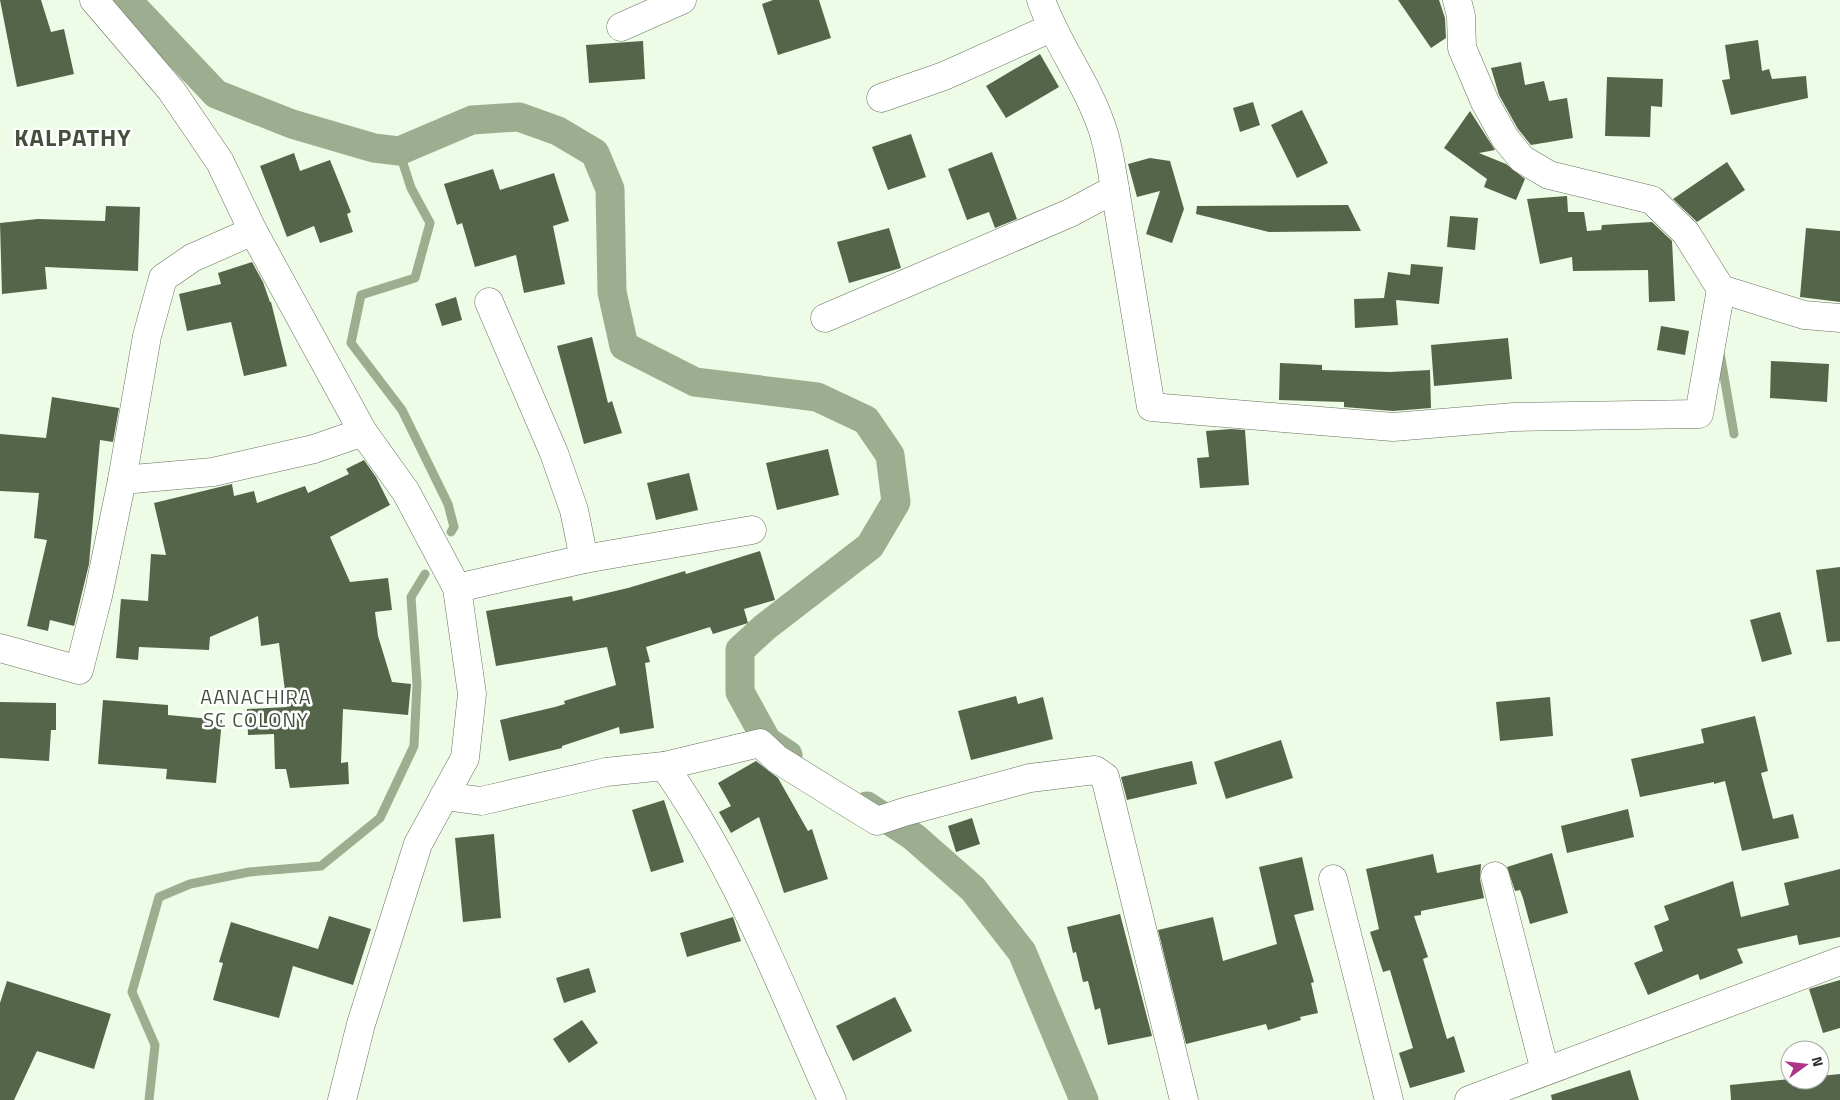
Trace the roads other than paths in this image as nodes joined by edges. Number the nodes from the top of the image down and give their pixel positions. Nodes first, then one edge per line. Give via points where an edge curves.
1 (94, 0) edge
2 (682, 0) edge
3 (1041, 0) edge
4 (1457, 0) edge
5 (621, 27) dead end
6 (1051, 28) junction
7 (880, 98) dead end
8 (1115, 189) junction
9 (253, 232) junction
10 (1722, 289) junction
11 (489, 302) dead end
12 (825, 318) dead end
13 (1840, 318) edge
14 (363, 432) junction
15 (122, 480) junction
16 (752, 530) dead end
17 (584, 559) junction
18 (457, 588) junction
19 (0, 648) edge
20 (664, 766) junction
21 (444, 796) junction
22 (1495, 876) dead end
23 (1332, 879) dead end
24 (1840, 961) edge
25 (1545, 1071) junction
26 (342, 1100) edge
27 (832, 1100) edge
28 (1184, 1100) edge
29 (1389, 1100) edge
30 (1469, 1100) edge

1 - 9 street via 170,90 220,162
2 - 5 street
3 - 6 street
4 - 10 street via 1462,48 1485,102 1505,138 1522,159 1549,175 1652,200 1686,233
6 - 7 street via 944,76
6 - 8 street via 1101,123
8 - 10 street via 1151,407 1393,427 1514,417 1699,414
8 - 12 street via 1070,213
9 - 14 street
9 - 15 street via 192,258 163,278 147,336
10 - 13 street via 1804,314
11 - 17 street via 554,453 574,510
14 - 15 street via 314,448 214,472
14 - 18 street via 406,492
15 - 19 street via 79,670
16 - 17 street
17 - 18 street
18 - 21 street via 472,694 465,758
20 - 21 street via 606,772 482,801
20 - 27 street via 694,808 730,876
20 - 28 street via 760,744 777,759 877,821 1030,778 1095,770 1105,777
21 - 26 street via 418,844
22 - 25 street
23 - 29 street
24 - 25 street
25 - 30 street

